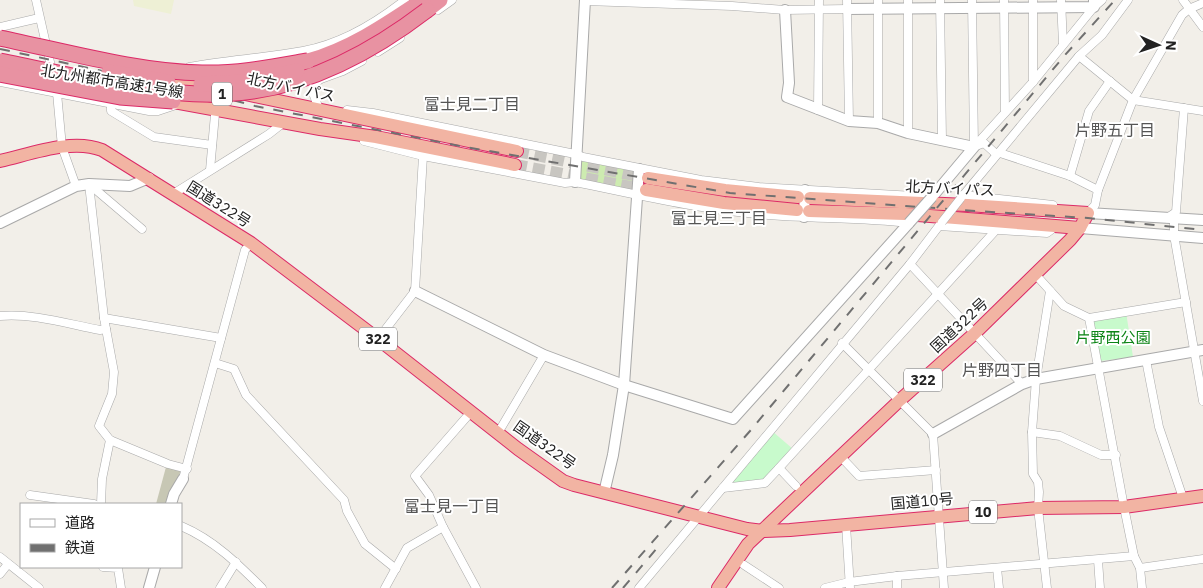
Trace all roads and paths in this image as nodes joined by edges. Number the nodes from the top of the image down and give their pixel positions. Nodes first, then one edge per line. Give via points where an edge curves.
1 (36, 0) edge
2 (405, 0) edge
3 (423, 0) edge
4 (440, 0) edge
5 (452, 0) edge
6 (585, 0) edge
7 (819, 0) edge
8 (1128, 0) edge
9 (1183, 0) edge
10 (1097, 2) edge
11 (732, 3) edge
12 (1203, 3) edge
13 (847, 4) edge
14 (940, 4) edge
15 (972, 4) edge
16 (1004, 4) edge
17 (1033, 4) edge
18 (1061, 4) edge
19 (878, 5) edge
20 (908, 5) edge
21 (1189, 9) junction
22 (785, 10) junction
23 (819, 10) junction
24 (39, 18) junction
25 (0, 27) edge
26 (1203, 28) edge
27 (0, 38) edge
28 (0, 44) edge
29 (1063, 44) junction
30 (0, 51) edge
31 (48, 54) junction
32 (1079, 56) junction
33 (0, 61) edge
34 (218, 61) junction
35 (0, 67) edge
36 (0, 74) edge
37 (152, 74) junction
38 (318, 74) junction
39 (54, 78) junction
40 (1110, 81) junction
41 (0, 82) edge
42 (1033, 82) junction
43 (217, 88) junction
44 (57, 93) junction
45 (1133, 100) junction
46 (180, 103) junction
47 (111, 104) junction
48 (1184, 108) junction
49 (319, 109) junction
50 (216, 110) junction
51 (818, 110) junction
52 (1203, 111) edge
53 (1005, 112) junction
54 (849, 120) junction
55 (283, 123) junction
56 (878, 123) junction
57 (320, 129) junction
58 (908, 133) junction
59 (942, 140) junction
60 (212, 146) junction
61 (62, 147) junction
62 (974, 147) junction
63 (517, 151) tunnel mouth
64 (1000, 152) junction
65 (575, 154) junction
66 (423, 156) junction
67 (0, 160) edge
68 (515, 165) tunnel mouth
69 (210, 170) junction
70 (1070, 176) junction
71 (149, 178) junction
72 (574, 182) junction
73 (643, 183) junction
74 (89, 184) junction
75 (76, 186) junction
76 (1098, 190) junction
77 (173, 194) junction
78 (962, 196) junction
79 (932, 197) junction
80 (804, 204) junction
81 (1064, 211) junction
82 (1088, 213) junction
83 (1170, 218) junction
84 (1203, 220) edge
85 (0, 223) edge
86 (909, 223) junction
87 (941, 224) junction
88 (1055, 227) junction
89 (1080, 228) junction
90 (142, 229) dead end
91 (996, 230) junction
92 (1174, 235) junction
93 (1203, 238) edge
94 (251, 243) junction
95 (910, 264) junction
96 (1035, 274) junction
97 (416, 291) junction
98 (1050, 291) junction
99 (937, 294) junction
100 (1186, 302) junction
101 (0, 316) edge
102 (104, 318) junction
103 (1089, 318) junction
104 (106, 329) junction
105 (974, 334) junction
106 (221, 338) junction
107 (378, 339) junction
108 (842, 343) junction
109 (1199, 351) edge
110 (544, 355) junction
111 (1146, 360) junction
112 (215, 364) junction
113 (869, 369) junction
114 (1099, 369) junction
115 (1036, 379) junction
116 (1022, 384) junction
117 (624, 385) junction
118 (900, 400) junction
119 (1203, 401) edge
120 (472, 412) junction
121 (1032, 432) junction
122 (498, 433) junction
123 (933, 434) junction
124 (110, 440) junction
125 (1116, 455) junction
126 (841, 457) junction
127 (779, 468) junction
128 (936, 470) junction
129 (185, 474) junction
130 (796, 486) dead end
131 (723, 488) junction
132 (604, 493) junction
133 (30, 495) dead end
134 (1203, 496) edge
135 (1183, 498) junction
136 (87, 503) edge
137 (101, 503) edge
138 (171, 503) edge
139 (1124, 507) junction
140 (1038, 508) junction
141 (699, 516) junction
142 (939, 516) junction
143 (846, 524) junction
144 (182, 527) edge
145 (443, 527) junction
146 (764, 531) junction
147 (1134, 556) junction
148 (0, 558) edge
149 (1203, 559) edge
150 (1098, 560) junction
151 (236, 562) junction
152 (1045, 563) junction
153 (8, 564) junction
154 (744, 565) junction
155 (118, 568) edge
156 (155, 568) edge
157 (997, 568) junction
158 (1140, 568) junction
159 (396, 569) junction
160 (943, 573) junction
161 (0, 574) edge
162 (897, 576) junction
163 (849, 585) edge
164 (39, 588) edge
165 (121, 588) edge
166 (149, 588) edge
167 (220, 588) edge
168 (262, 588) edge
169 (385, 588) edge
170 (476, 588) edge
171 (639, 588) edge
172 (718, 588) edge
173 (728, 588) edge
174 (779, 588) edge
175 (825, 588) edge
176 (897, 588) edge
177 (944, 588) edge
178 (999, 588) edge
179 (1047, 588) edge
180 (1100, 588) edge
181 (1142, 588) edge

1 - 24 street
2 - 34 street via 381,18 338,40 304,51
3 - 27 highway, bridge via 337,52 282,66 224,73 149,68
3 - 30 highway, 北九州都市高速1号線 / 1, bridge via 382,30 338,55 291,72 243,82 170,82
4 - 38 highway, 北九州都市高速1号線 / 1, bridge via 386,40
5 - 49 street via 389,46 321,79 312,93
6 - 11 street
6 - 65 street
7 - 23 street
8 - 32 street via 1102,35
9 - 21 street
10 - 18 street
10 - 29 street
11 - 22 street
12 - 21 street
13 - 19 street
13 - 23 street
13 - 54 street
14 - 15 street
14 - 20 street
14 - 59 street
15 - 16 street
15 - 62 street
16 - 17 street
16 - 53 street
17 - 18 street
17 - 42 street
18 - 29 street
19 - 20 street
19 - 56 street
20 - 58 street
21 - 26 street
21 - 45 street via 1182,15
22 - 23 street
22 - 51 street via 787,98
23 - 51 street
24 - 25 street
24 - 31 street
28 - 31 highway, 北方バイパス
29 - 42 street
31 - 37 highway, 北方バイパス
31 - 39 street
32 - 40 street
32 - 64 street
33 - 38 highway, 北九州都市高速1号線 / 1, bridge via 145,89 196,94 269,89
34 - 37 street
34 - 43 street
35 - 39 highway
36 - 38 highway, bridge via 120,97 169,102 243,98 294,86
37 - 43 highway, 北方バイパス
39 - 44 street
39 - 46 highway
40 - 45 street
40 - 70 street via 1089,111
41 - 44 street
42 - 53 street
43 - 49 highway, 北方バイパス
43 - 50 street
44 - 47 street
44 - 61 street
45 - 48 street
45 - 76 street
46 - 47 street via 158,111
46 - 50 highway
47 - 60 street via 111,111 154,137
48 - 52 street
48 - 83 street via 1176,212
49 - 63 highway, 北方バイパス
49 - 65 street via 373,113
50 - 55 highway
50 - 60 street
51 - 54 street
53 - 62 street
54 - 56 street
55 - 57 highway
55 - 69 street
56 - 58 street
57 - 66 street
57 - 68 highway
58 - 59 street
59 - 62 street
60 - 69 street
61 - 67 highway, 国道322号 / 322
61 - 71 highway, 国道322号 / 322 via 94,146
61 - 75 street
62 - 64 street via 984,143 995,153
62 - 79 street
64 - 70 street
64 - 78 street
65 - 72 street
65 - 73 street
66 - 72 street via 565,183
66 - 97 street
69 - 77 street
70 - 76 street
71 - 74 street via 130,186
71 - 77 highway, 国道322号 / 322
72 - 73 street
73 - 80 highway, 北方バイパス via 724,203
73 - 80 street via 740,185
73 - 117 street
74 - 75 street
74 - 90 street
74 - 102 street
75 - 85 street
76 - 82 street via 1095,205
77 - 94 highway, 国道322号 / 322
78 - 81 street via 1059,206
78 - 87 street, bridge
79 - 80 street
79 - 86 street, bridge
80 - 81 highway, 北方バイパス
80 - 86 street
80 - 88 highway, 北方バイパス
81 - 82 highway, 北方バイパス
82 - 83 street
82 - 89 highway, 国道322号 / 322
83 - 84 street
83 - 92 street
86 - 117 street via 733,419
87 - 91 street
87 - 95 street
88 - 89 highway, 北方バイパス
88 - 91 street via 1047,233
89 - 92 street
89 - 96 highway, 国道322号 / 322
91 - 99 street
92 - 93 street
92 - 100 street
94 - 106 street via 245,250
94 - 107 highway, 国道322号 / 322
95 - 99 street
95 - 108 street
96 - 98 street
96 - 105 highway, 国道322号 / 322
97 - 107 street
97 - 110 street
98 - 103 street via 1064,306
98 - 115 street
99 - 105 street
99 - 113 street
100 - 103 street
100 - 109 street
101 - 104 street via 40,318
102 - 104 street
102 - 106 street
103 - 114 street
104 - 124 street via 114,372 112,394 99,426
105 - 116 street
105 - 118 highway, 国道322号 / 322
106 - 112 street
107 - 120 highway, 国道322号 / 322
108 - 113 street
108 - 131 street
109 - 111 street
109 - 119 street
110 - 117 street
110 - 122 street
111 - 114 street
111 - 135 street via 1159,427
112 - 129 street
112 - 159 street via 234,369 246,396 344,500 365,544
113 - 118 street
113 - 127 street
114 - 115 street
114 - 125 street
115 - 116 street
115 - 121 street
116 - 123 street
117 - 132 street
118 - 123 street
118 - 126 highway, 国道322号 / 322
120 - 122 highway, 国道322号 / 322
120 - 145 street via 415,476 429,495
121 - 125 street via 1060,436 1100,455
121 - 140 street
122 - 132 highway, 国道322号 / 322 via 563,481
123 - 128 street
124 - 129 street
124 - 137 street
125 - 139 street
126 - 128 street via 859,476
126 - 146 highway, 国道322号 / 322
127 - 130 street
127 - 131 street via 765,484
128 - 142 street
129 - 138 street
131 - 141 street
132 - 141 highway, 国道322号 / 322
133 - 136 street
134 - 135 highway, 国道10号 / 10
135 - 139 highway, 国道10号 / 10
139 - 140 highway, 国道10号 / 10
139 - 147 street
140 - 142 highway, 国道10号 / 10
140 - 152 street
141 - 146 highway, 国道322号 / 322
141 - 171 street
142 - 143 highway, 国道10号 / 10
142 - 160 street
143 - 146 highway, 国道10号 / 10
143 - 163 street
144 - 151 street via 208,540
145 - 159 street via 407,548
145 - 170 street
146 - 154 highway
146 - 172 highway via 748,544
147 - 150 street
147 - 158 street
148 - 153 street
149 - 158 street
150 - 152 street
150 - 180 street
151 - 167 street
151 - 168 street
152 - 157 street
152 - 179 street
153 - 161 street
153 - 164 street
154 - 173 highway
154 - 174 street
155 - 165 street
156 - 166 street
157 - 160 street
157 - 178 street
158 - 181 street
159 - 169 street
160 - 162 street
160 - 177 street
162 - 163 street
162 - 176 street
163 - 175 street

